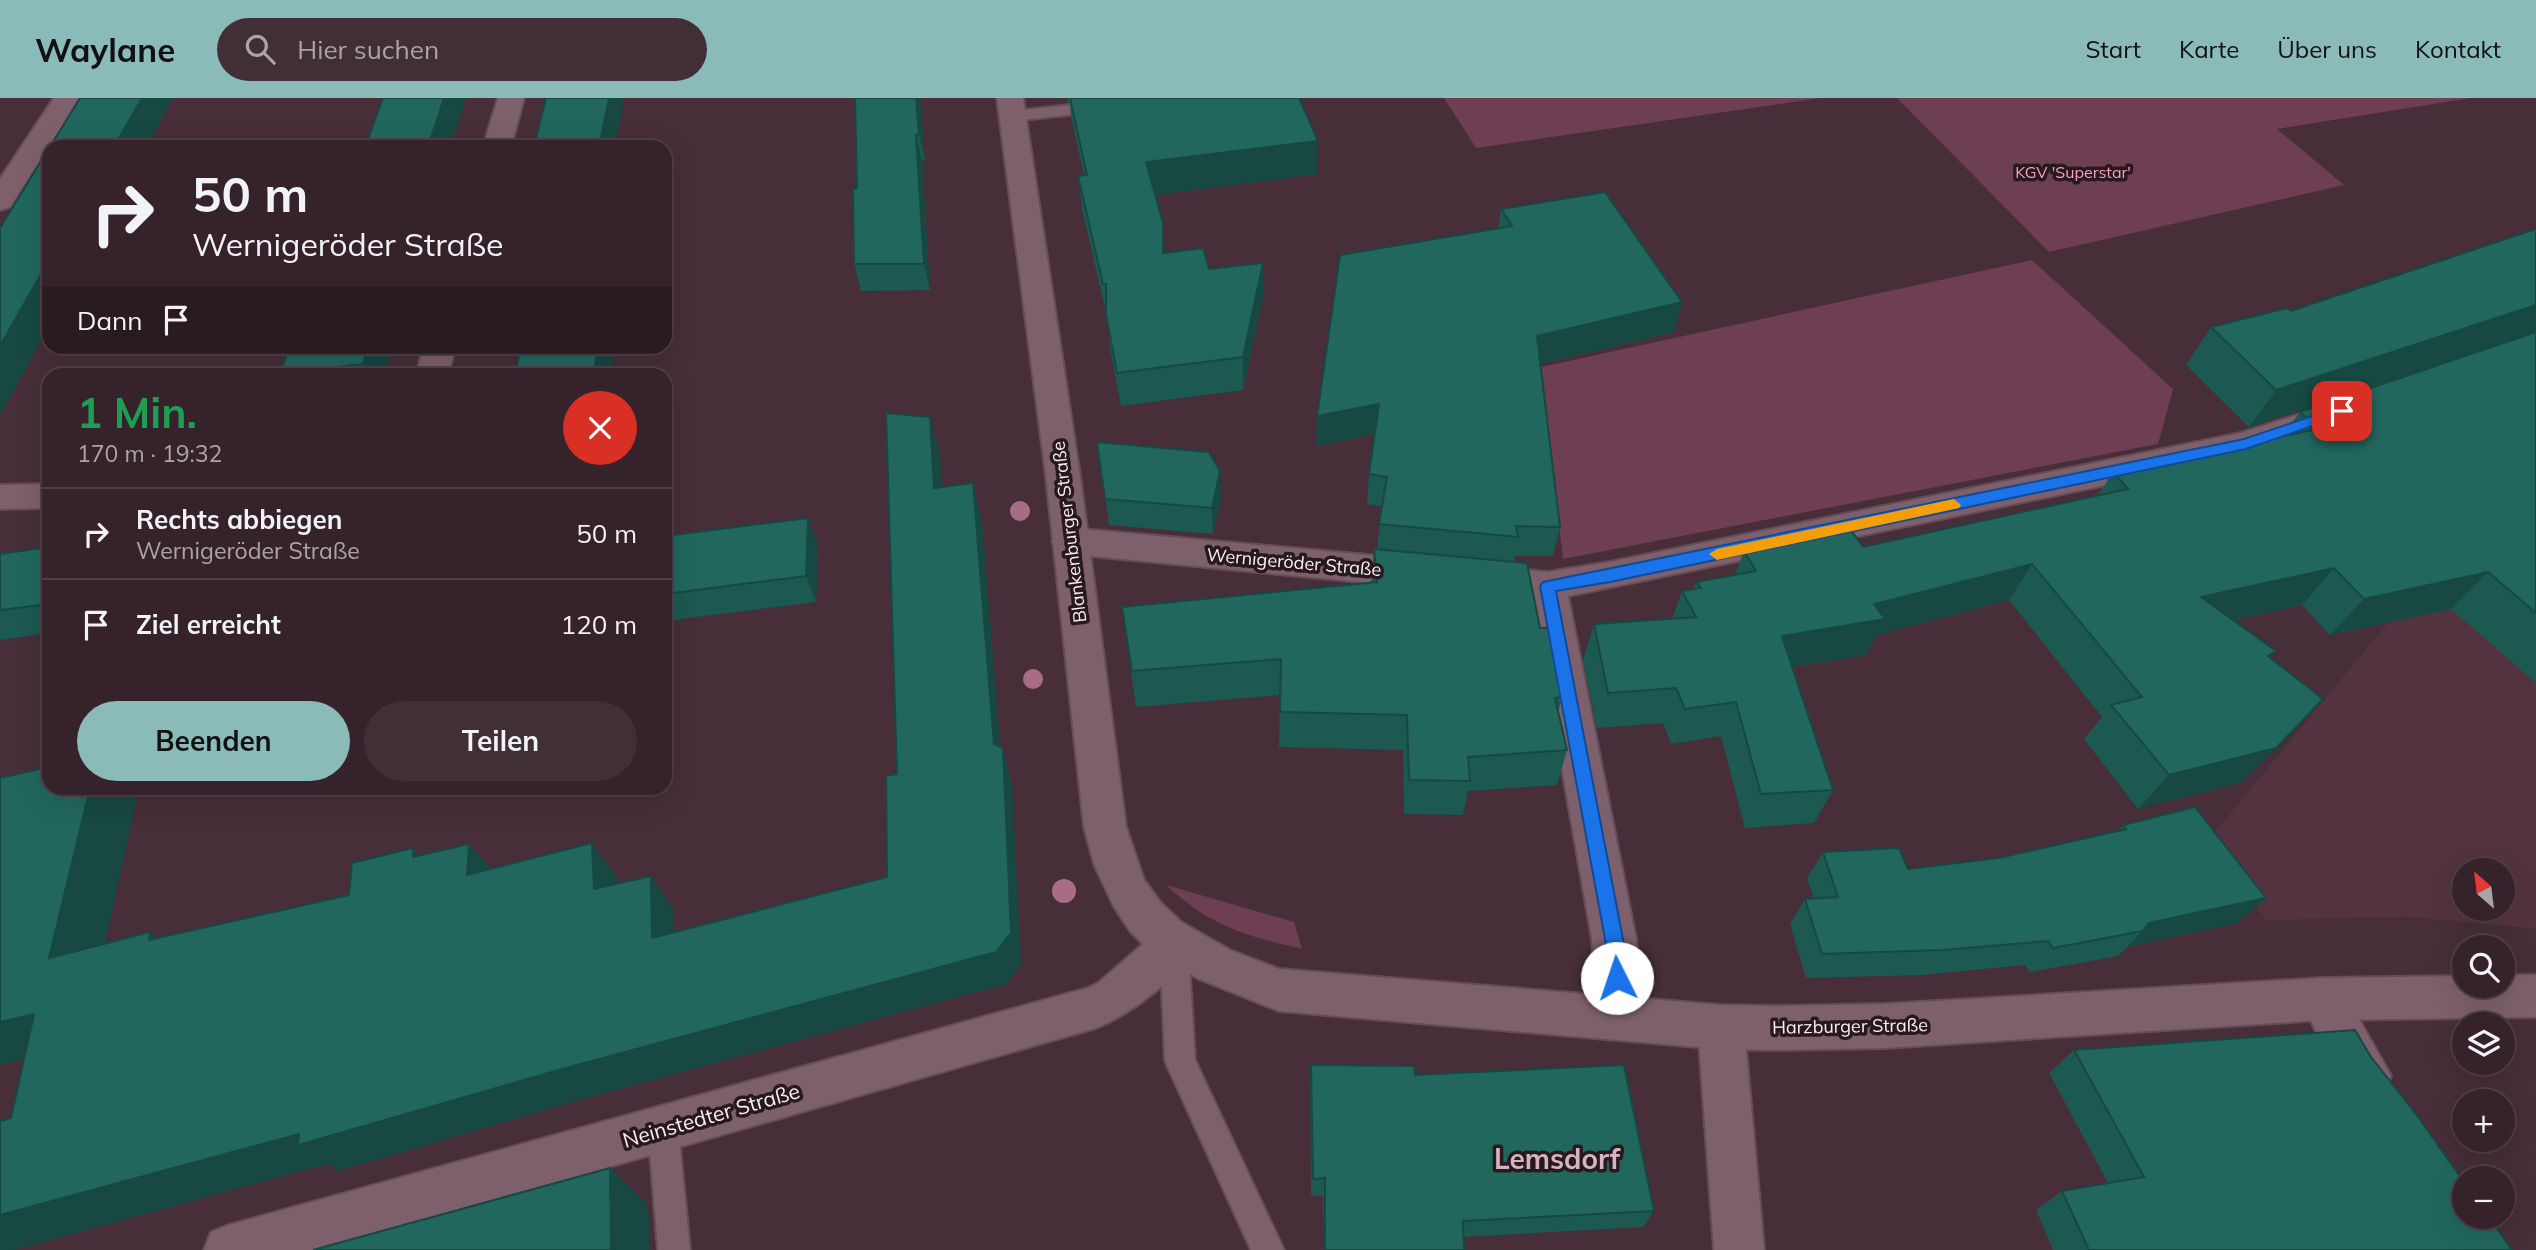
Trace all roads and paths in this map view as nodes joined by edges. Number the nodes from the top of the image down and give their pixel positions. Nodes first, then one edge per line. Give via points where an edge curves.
1 (66, 98) edge
2 (511, 98) edge
3 (1011, 107) edge
4 (1070, 110) edge
5 (499, 140) edge
6 (0, 201) edge
7 (2358, 405) edge
8 (42, 496) edge
9 (0, 497) edge
10 (1070, 541) junction
11 (1548, 586) junction
12 (1174, 945) junction
13 (2536, 996) edge
14 (2323, 999) junction
15 (1620, 1017) junction
16 (1721, 1027) junction
17 (2389, 1104) edge
18 (663, 1128) junction
19 (229, 1250) edge
20 (674, 1250) edge
21 (1268, 1250) edge
22 (1739, 1250) edge

1 - 6 street
2 - 5 street
3 - 4 lane
3 - 10 street, Blankenburger Straße
7 - 11 street, Wernigeröder Straße via 2246,444
8 - 9 street
10 - 11 street, Wernigeröder Straße
10 - 12 street, Blankenburger Straße via 1108,843 1118,876 1136,907
11 - 15 street via 1614,939
12 - 15 street, Harzburger Straße via 1279,990
12 - 18 street, Neinstedter Straße via 1114,998 1096,1007
12 - 21 lane via 1180,1060
13 - 14 street, Harzburger Straße
14 - 16 street, Harzburger Straße via 1885,1026
14 - 17 street via 2356,1062
15 - 16 street, Harzburger Straße
16 - 22 street
18 - 19 street, Neinstedter Straße
18 - 20 lane

